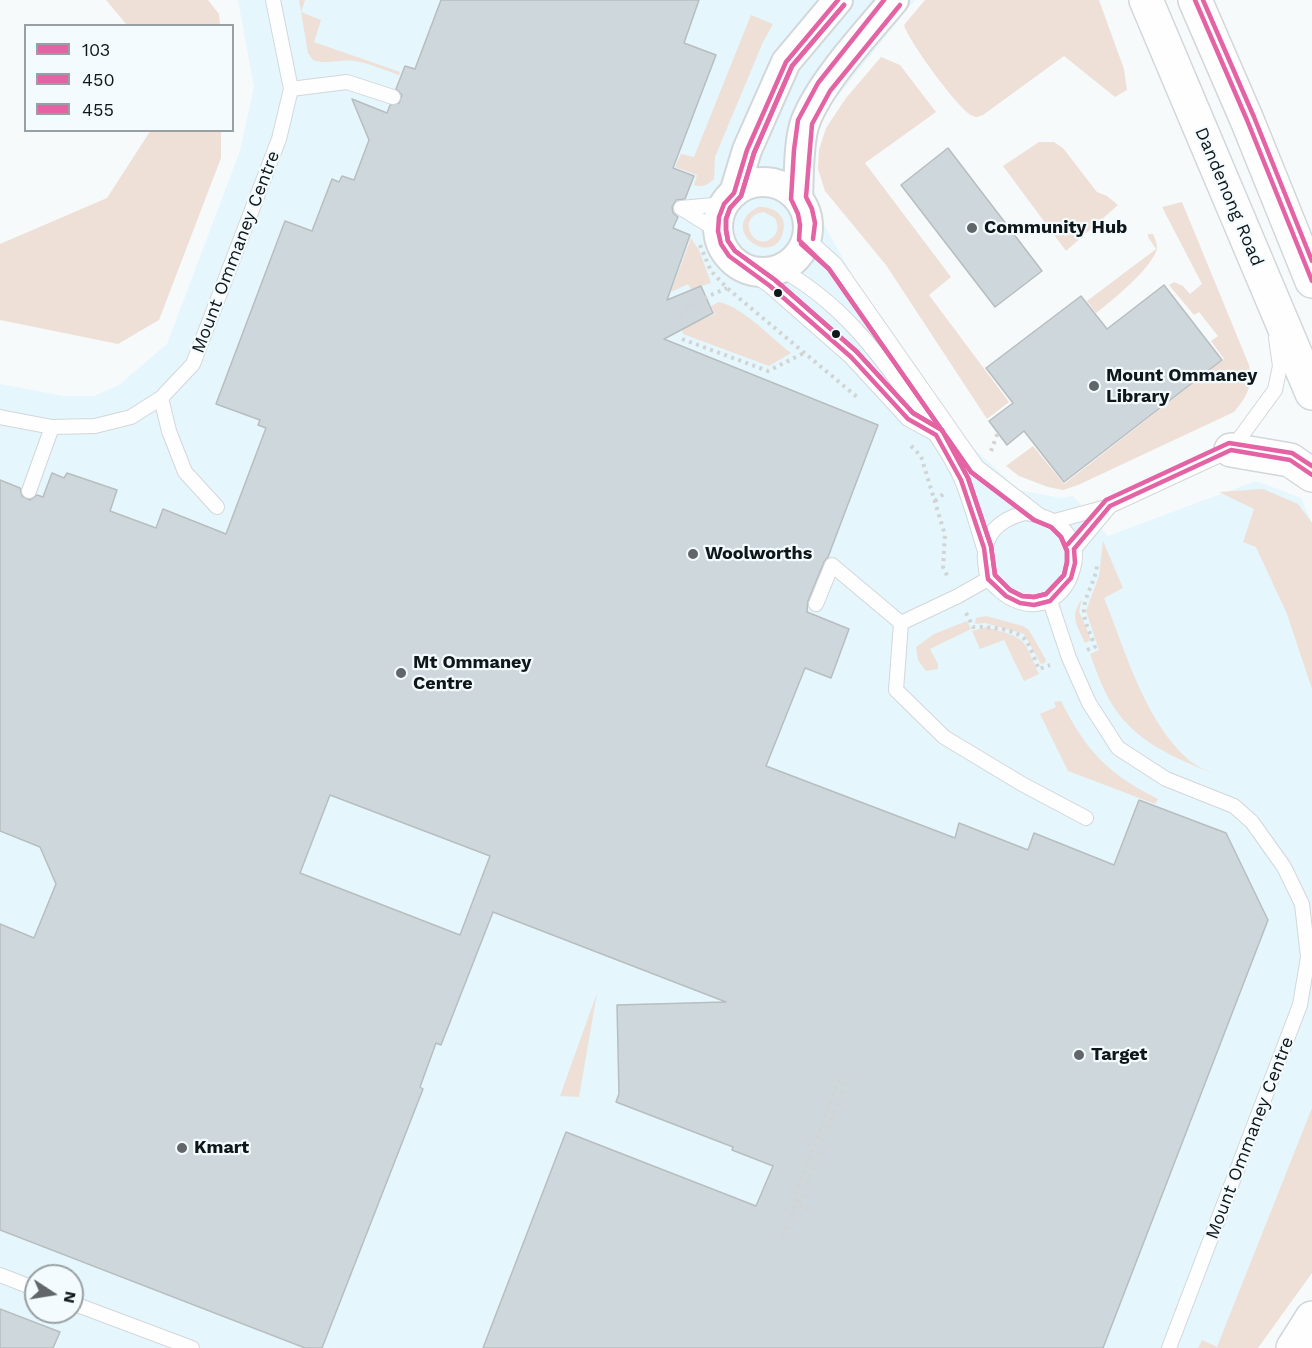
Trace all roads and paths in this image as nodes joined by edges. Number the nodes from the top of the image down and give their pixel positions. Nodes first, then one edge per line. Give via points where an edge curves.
1 (273, 0) edge
2 (894, 0) edge
3 (1146, 0) edge
4 (1195, 0) edge
5 (834, 5) edge
6 (291, 89) junction
7 (393, 97) dead end
8 (798, 199) junction
9 (719, 217) junction
10 (806, 238) junction
11 (780, 269) junction
12 (733, 277) junction
13 (1312, 281) edge
14 (1269, 292) junction
15 (675, 321) dead end
16 (682, 339) dead end
17 (804, 353) junction
18 (1312, 393) edge
19 (161, 398) junction
20 (864, 403) dead end
21 (0, 417) edge
22 (52, 427) junction
23 (936, 435) junction
24 (905, 440) dead end
25 (1231, 450) junction
26 (1312, 475) edge
27 (29, 492) dead end
28 (1110, 506) junction
29 (217, 507) dead end
30 (1038, 514) junction
31 (1055, 521) junction
32 (984, 548) junction
33 (1074, 549) junction
34 (1097, 560) dead end
35 (988, 579) junction
36 (958, 596) junction
37 (1050, 602) junction
38 (816, 604) dead end
39 (901, 623) junction
40 (1069, 658) junction
41 (1086, 818) dead end
42 (841, 1074) dead end
43 (848, 1076) dead end
44 (796, 1204) junction
45 (809, 1209) dead end
46 (783, 1238) dead end
47 (0, 1275) edge
48 (24, 1284) edge
49 (84, 1308) edge
50 (1312, 1318) edge
51 (192, 1348) edge
52 (1169, 1348) edge
53 (1293, 1348) edge

1 - 6 lane, Mount Ommaney Centre
2 - 8 street via 824,87 805,122
3 - 14 main road, Dandenong Road
4 - 13 main road
5 - 9 street via 786,62
6 - 7 lane via 347,82
6 - 19 lane, Mount Ommaney Centre via 279,139 194,364
8 - 9 street via 788,189 774,184 746,185
8 - 10 street via 808,225
9 - 12 street
9 - 12 path via 711,271
10 - 11 street via 792,262
10 - 30 lane via 835,264 977,467
11 - 12 street
11 - 23 lane via 826,299 860,333
12 - 15 path via 695,302
12 - 17 path
12 - 23 lane via 770,286 852,357 908,419
14 - 18 main road, Dandenong Road
14 - 25 lane via 1280,366 1275,390
16 - 17 path via 768,371
17 - 20 path
19 - 22 lane, Mount Ommaney Centre via 131,417 95,426
19 - 29 lane via 185,472
21 - 22 lane, Mount Ommaney Centre
22 - 27 lane
23 - 32 lane via 961,480
24 - 36 path via 921,456 945,535 943,567
25 - 26 main road via 1290,460
25 - 28 lane
28 - 31 lane
28 - 33 lane
30 - 31 lane
30 - 32 lane via 1024,513 1002,522
31 - 33 lane via 1067,533
32 - 35 lane
33 - 37 lane via 1071,578
34 - 40 path via 1083,612 1095,647
35 - 36 lane
35 - 37 lane via 1020,603
36 - 39 lane
36 - 40 path via 973,627 988,626 1021,636 1039,669
37 - 40 lane, Mount Ommaney Centre
38 - 39 lane via 832,565
39 - 41 lane via 896,690 944,737
40 - 52 lane, Mount Ommaney Centre via 1089,703 1118,748 1166,779 1234,806 1269,845 1302,904 1308,957 1300,1005
42 - 44 path via 796,1193
43 - 44 path via 803,1196
44 - 45 path
44 - 46 path
47 - 48 lane
49 - 51 lane
50 - 53 main road

